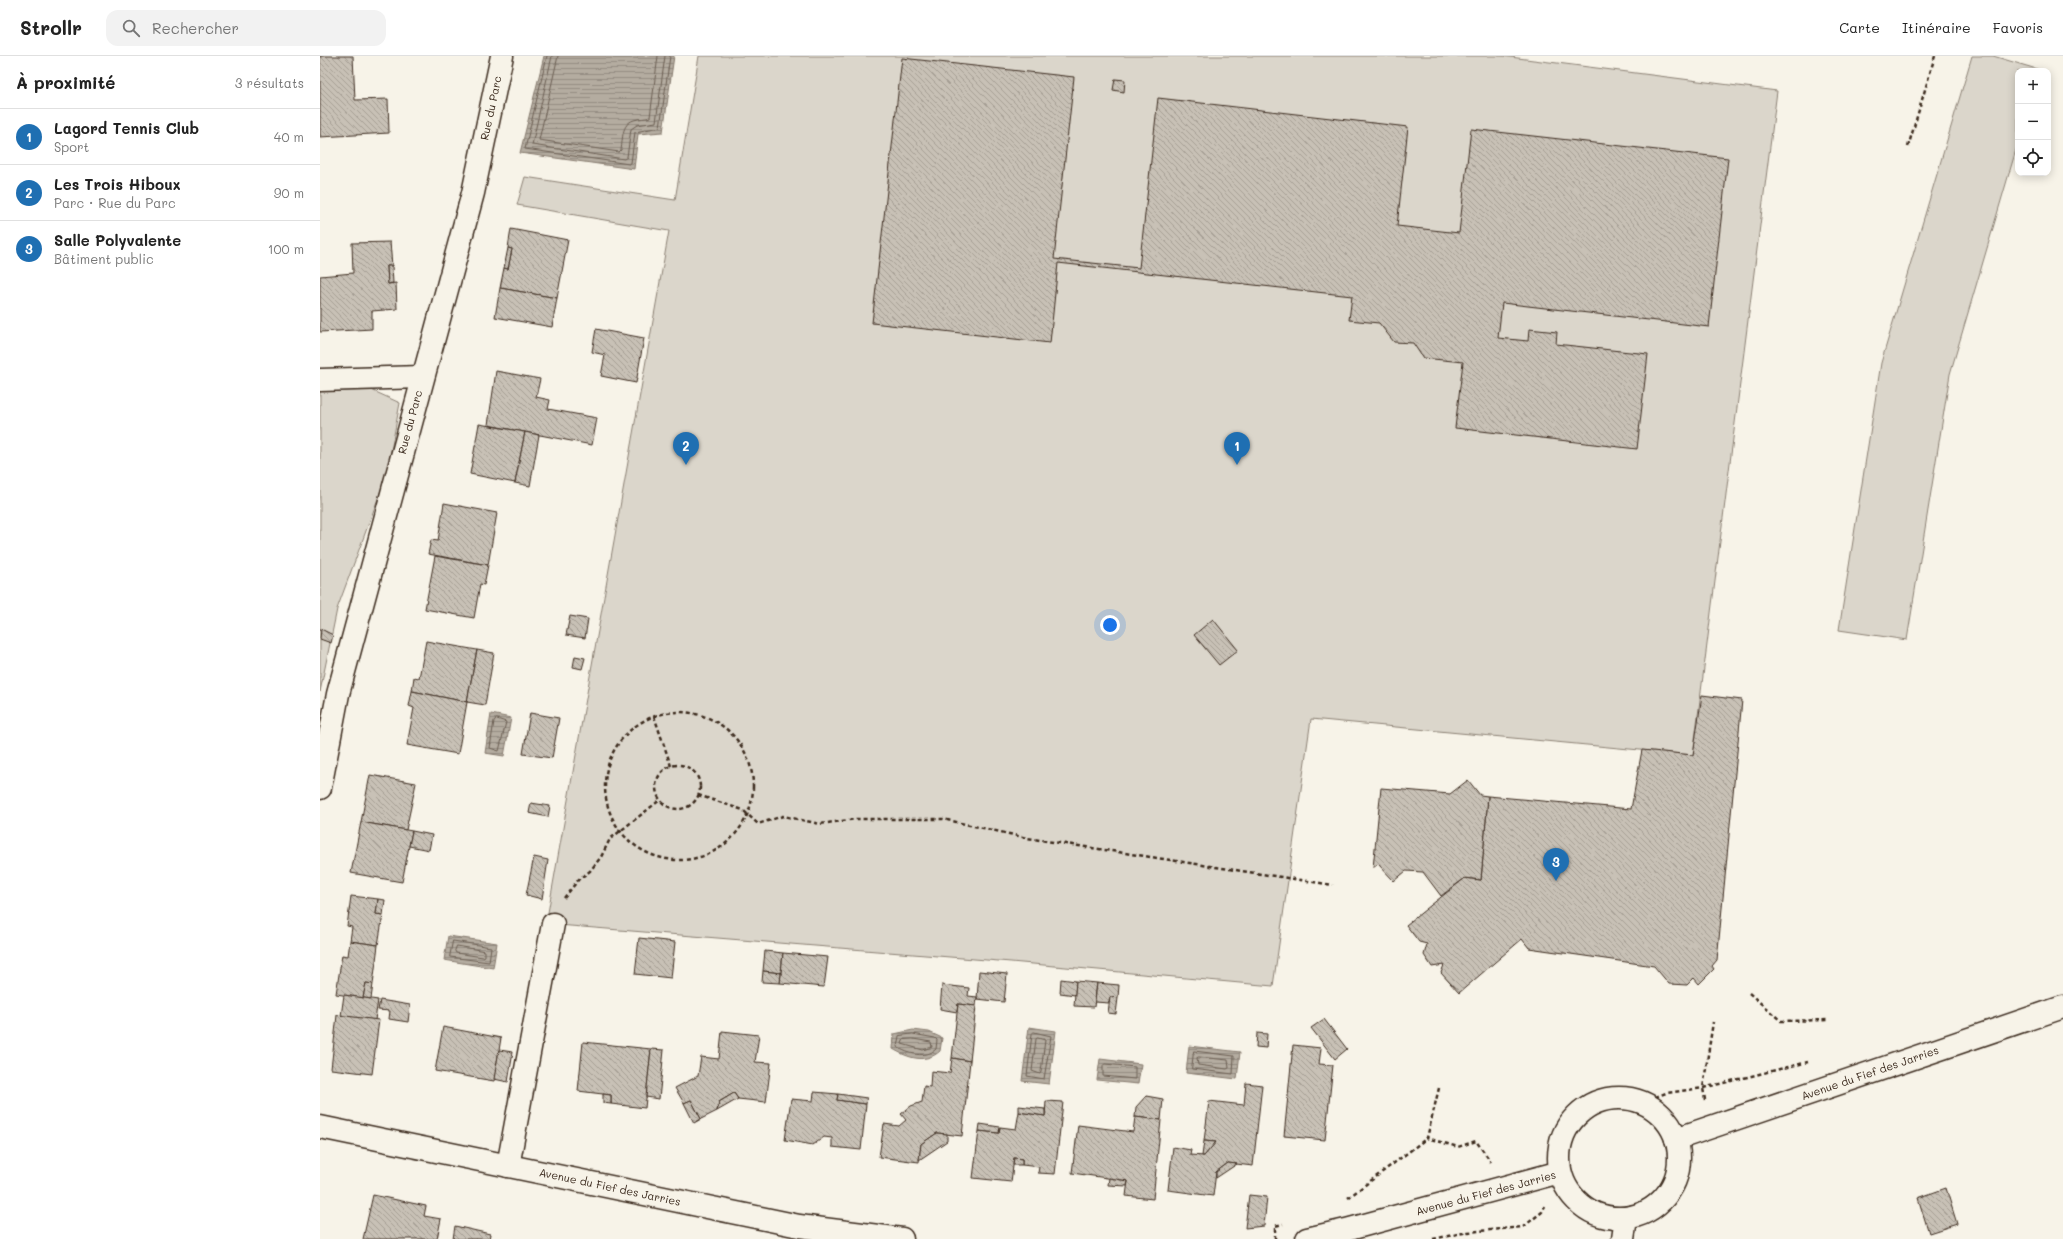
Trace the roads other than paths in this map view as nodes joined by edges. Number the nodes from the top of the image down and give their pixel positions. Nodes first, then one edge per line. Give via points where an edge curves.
1 (502, 56) edge
2 (422, 377) junction
3 (320, 380) edge
4 (320, 788) edge
5 (553, 924) road end
6 (2063, 1007) edge
7 (320, 1127) edge
8 (1676, 1139) junction
9 (508, 1166) junction
10 (1560, 1172) junction
11 (1624, 1229) edge
12 (902, 1239) edge
13 (1307, 1239) edge

1 - 2 street, Rue du Parc via 472,193
2 - 3 street
2 - 4 street, Rue du Parc via 338,694
5 - 9 street
6 - 8 street, Avenue du Fief des Jarries
7 - 9 street, Avenue du Fief des Jarries
8 - 10 street via 1669,1124 1657,1111 1642,1102 1617,1097 1603,1099 1589,1105 1574,1117 1563,1134 1558,1153
8 - 11 street via 1679,1157 1677,1174 1670,1191 1658,1204
9 - 12 street, Avenue du Fief des Jarries via 798,1226
10 - 11 street via 1566,1189 1577,1202
10 - 13 street, Avenue du Fief des Jarries

